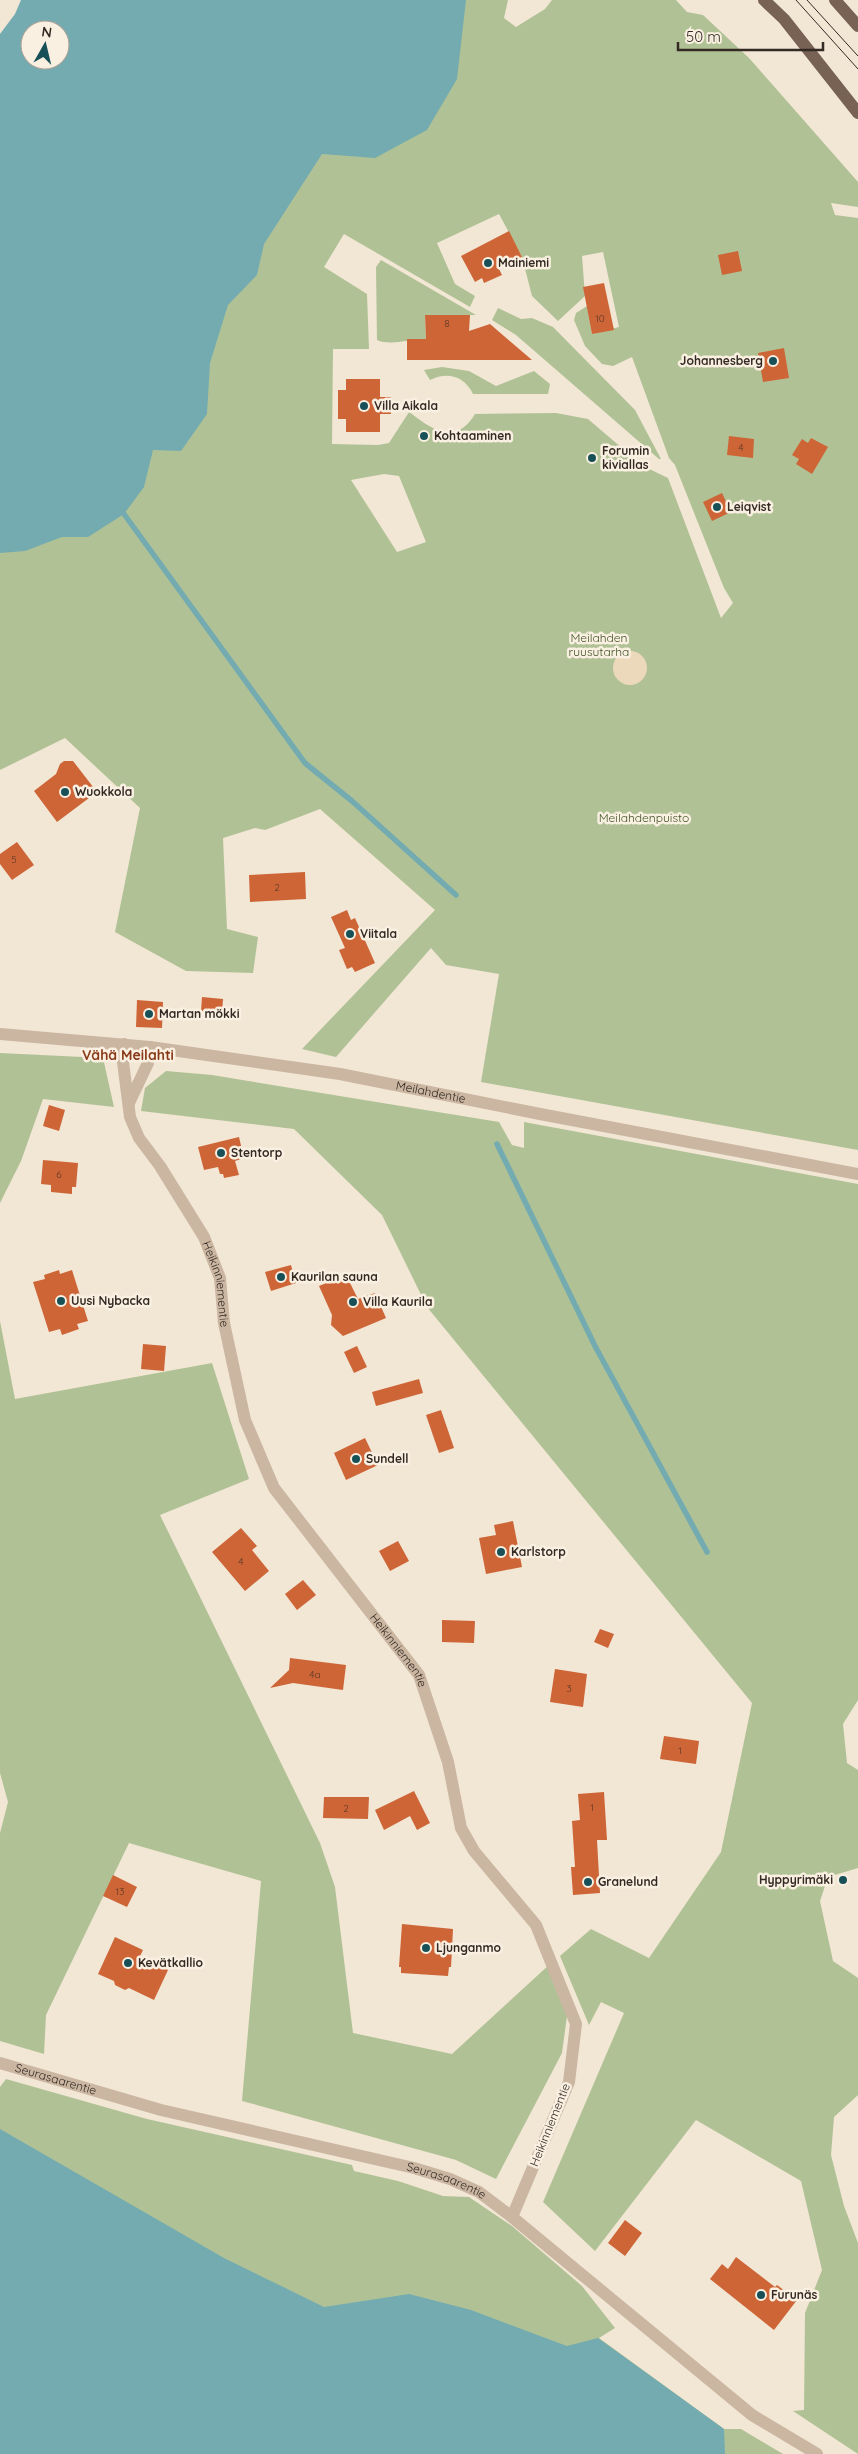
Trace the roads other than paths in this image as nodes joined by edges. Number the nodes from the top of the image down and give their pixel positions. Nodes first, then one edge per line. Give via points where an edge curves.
1 (764, 0) edge
2 (835, 0) edge
3 (858, 26) edge
4 (858, 113) edge
5 (0, 1034) edge
6 (124, 1044) junction
7 (150, 1047) junction
8 (129, 1103) junction
9 (858, 1174) edge
10 (0, 2064) edge
11 (512, 2217) junction
12 (817, 2454) edge

1 - 4 main road via 784,20
2 - 3 main road
5 - 6 street, Meilahdentie
6 - 7 street, Meilahdentie
6 - 8 street, Heikinniementie via 123,1062
7 - 8 street via 148,1063
7 - 9 street, Meilahdentie via 380,1081 546,1116
8 - 11 street, Heikinniementie via 130,1117 139,1138 204,1237 220,1278 224,1324 245,1420 274,1488 419,1675 448,1762 462,1828 474,1851 536,1926 576,2024 569,2082
10 - 11 street, Seurasaarentie via 161,2110 414,2168 478,2192
11 - 12 street, Seurasaarentie via 752,2414

